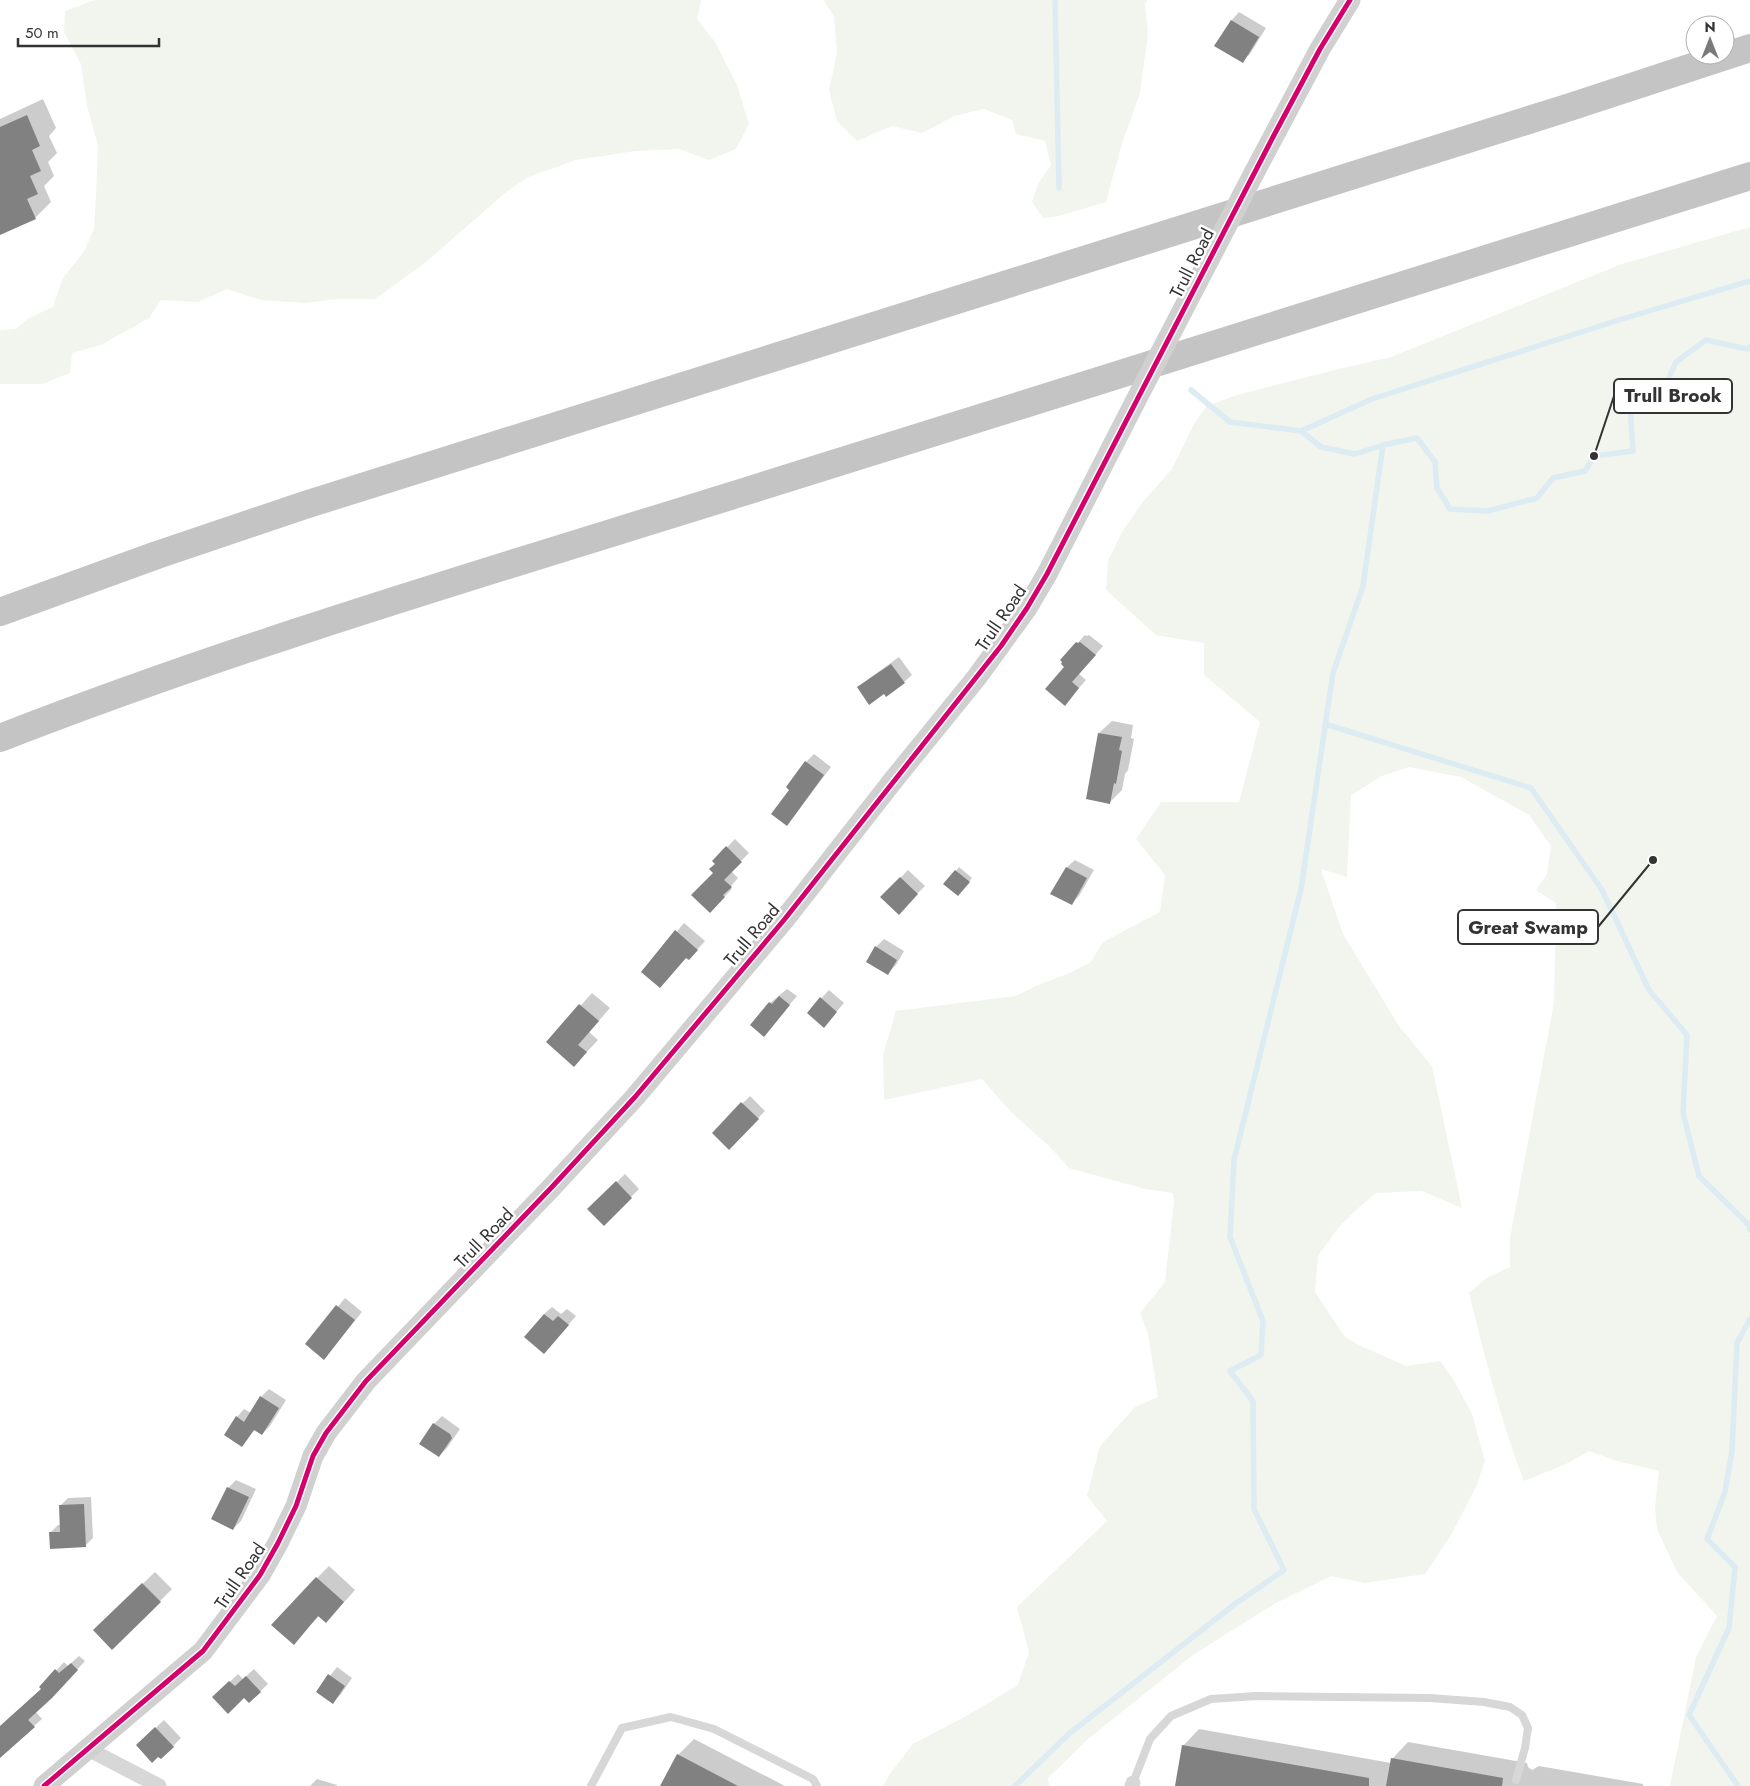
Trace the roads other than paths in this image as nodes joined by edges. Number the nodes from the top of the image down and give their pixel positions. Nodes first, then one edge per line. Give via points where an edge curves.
1 (1350, 0) edge
2 (1750, 48) edge
3 (1750, 176) edge
4 (0, 612) edge
5 (103, 698) junction
6 (0, 738) edge
7 (0, 747) edge
8 (88, 1748) junction
9 (1516, 1780) dead end
10 (1133, 1784) edge
11 (44, 1786) edge
12 (159, 1786) edge
13 (591, 1786) edge
14 (817, 1786) edge

1 - 8 street, Trull Road, bridge via 1254,173 1027,608 784,920 635,1097 366,1381 326,1433 313,1456 296,1506 260,1575 203,1651
2 - 4 highway via 305,506 156,555
3 - 5 highway via 444,585
5 - 6 highway
5 - 7 highway
8 - 11 street, Trull Road
8 - 12 street
9 - 10 lane via 1526,1748 1528,1728 1522,1715 1510,1707 1430,1698 1256,1696 1211,1699 1171,1716 1150,1739
13 - 14 lane via 622,1728 671,1717 714,1729 813,1779

